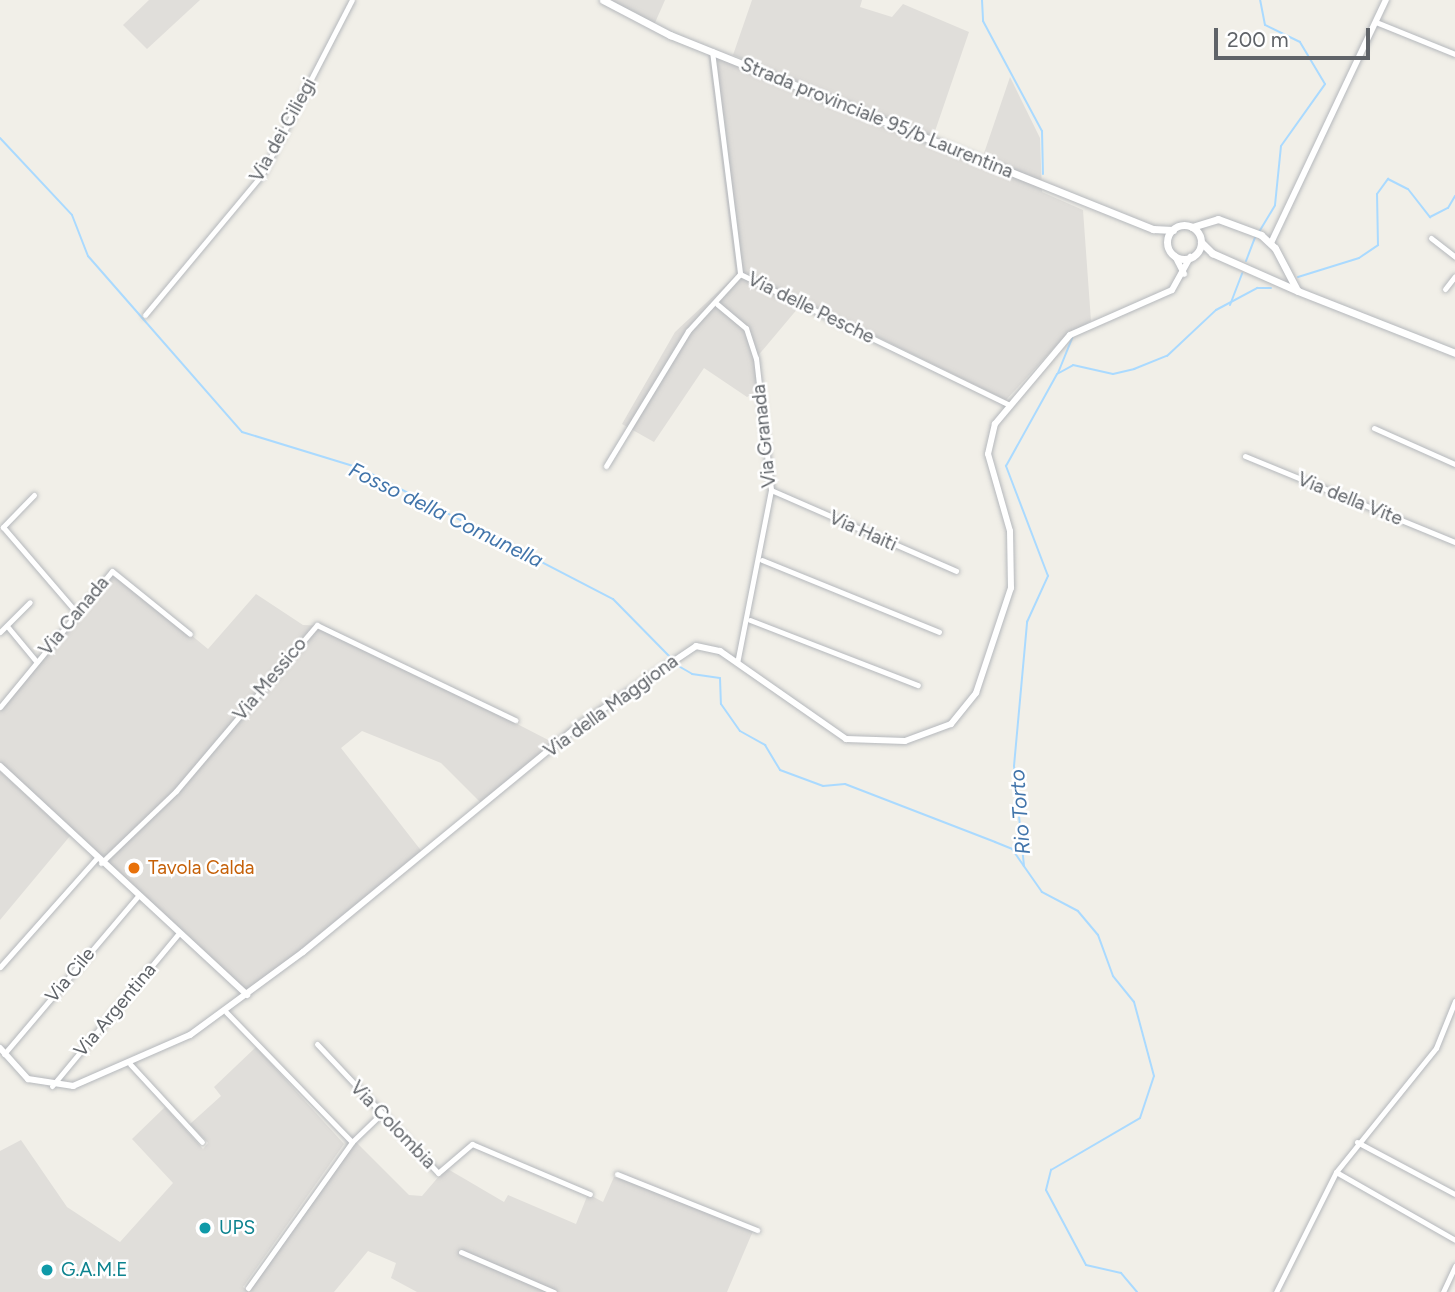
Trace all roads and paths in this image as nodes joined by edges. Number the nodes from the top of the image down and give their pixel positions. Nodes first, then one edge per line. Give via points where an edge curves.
1 (352, 0) edge
2 (603, 0) edge
3 (1386, 0) edge
4 (1376, 22) junction
5 (712, 51) junction
6 (1455, 54) edge
7 (1208, 222) junction
8 (1192, 227) junction
9 (1153, 229) junction
10 (1173, 230) junction
11 (1431, 238) dead end
12 (1200, 239) junction
13 (1168, 243) junction
14 (1271, 243) junction
15 (1212, 254) junction
16 (1175, 256) junction
17 (1192, 257) junction
18 (1455, 257) edge
19 (740, 274) junction
20 (1184, 274) junction
21 (1455, 276) edge
22 (1446, 289) dead end
23 (1298, 291) junction
24 (717, 304) junction
25 (145, 315) dead end
26 (1455, 353) edge
27 (1008, 404) junction
28 (1374, 428) dead end
29 (1245, 456) dead end
30 (1455, 464) edge
31 (606, 466) dead end
32 (771, 490) junction
33 (34, 495) dead end
34 (1455, 542) edge
35 (762, 560) junction
36 (956, 572) dead end
37 (30, 603) dead end
38 (76, 612) junction
39 (750, 620) junction
40 (7, 626) junction
41 (0, 632) edge
42 (939, 632) dead end
43 (190, 634) dead end
44 (36, 662) junction
45 (737, 663) junction
46 (918, 685) dead end
47 (0, 707) edge
48 (515, 720) dead end
49 (0, 766) edge
50 (98, 861) junction
51 (136, 897) junction
52 (178, 934) junction
53 (0, 967) edge
54 (247, 995) junction
55 (1455, 1000) edge
56 (226, 1012) junction
57 (317, 1044) dead end
58 (2, 1051) edge
59 (130, 1064) junction
60 (52, 1086) junction
61 (380, 1115) junction
62 (202, 1142) dead end
63 (352, 1142) junction
64 (1357, 1142) junction
65 (1336, 1172) junction
66 (617, 1174) dead end
67 (590, 1194) dead end
68 (1455, 1194) edge
69 (757, 1230) dead end
70 (1455, 1240) edge
71 (461, 1252) dead end
72 (1455, 1266) edge
73 (248, 1288) dead end
74 (554, 1292) edge
75 (1276, 1292) edge
76 (1443, 1292) edge

1 - 25 street, Via dei Ciliegi via 261,176
2 - 5 main road, Strada provinciale 95/b Laurentina
3 - 4 street
4 - 6 street
4 - 14 street
5 - 9 main road, Strada provinciale 95/b Laurentina
5 - 19 street, Via delle Pesche
7 - 8 main road, Strada provinciale 95/b Laurentina
7 - 12 main road
7 - 14 main road via 1249,229
8 - 10 main road, Strada provinciale 95/b Laurentina
8 - 12 main road
9 - 10 main road, Strada provinciale 95/b Laurentina
9 - 13 main road, Strada provinciale 95/b Laurentina
10 - 13 main road
11 - 18 street
12 - 15 main road
12 - 17 main road
13 - 16 main road, Strada provinciale 95/b Laurentina
14 - 23 main road
15 - 17 main road
15 - 23 main road
16 - 17 main road
16 - 20 street
17 - 20 street, Via della Maggiona
19 - 24 street
19 - 27 street, Via delle Pesche
20 - 27 street, Via della Maggiona via 1170,291 1072,334
21 - 22 street
23 - 26 main road
24 - 31 street via 688,331
24 - 32 street, Via Granada via 746,328 756,358
27 - 45 street, Via della Maggiona via 992,429 988,454 1013,544 1010,595 976,693 957,719 905,741 846,739
28 - 30 street
29 - 34 street, Via della Vite
32 - 35 street, Via Granada
32 - 36 street, Via Haiti
33 - 38 street via 3,527
35 - 39 street, Via Granada
35 - 42 street
37 - 40 street
38 - 43 street, Via Canada via 114,571
38 - 44 street, Via Canada
39 - 45 street, Via Granada
39 - 46 street
40 - 41 street
40 - 44 street
44 - 47 street, Via Canada
45 - 54 street, Via della Maggiona via 706,645 684,652 572,731
48 - 50 street, Via Messico via 317,625 176,791
49 - 50 street
50 - 51 street
50 - 53 street
51 - 52 street
51 - 58 street, Via Cile
52 - 54 street
52 - 60 street, Via Argentina
54 - 56 street, Via della Maggiona
55 - 64 street via 1436,1048
56 - 59 street, Via della Maggiona
56 - 63 street
57 - 61 street, Via Colombia
58 - 60 street, Via della Maggiona via 24,1076
59 - 60 street, Via della Maggiona via 83,1084
59 - 62 street
61 - 63 street
61 - 67 street, Via Colombia via 438,1173 472,1144
63 - 73 street
64 - 65 street
64 - 68 street
65 - 70 street
65 - 75 street
66 - 69 street
71 - 74 street
72 - 76 street

